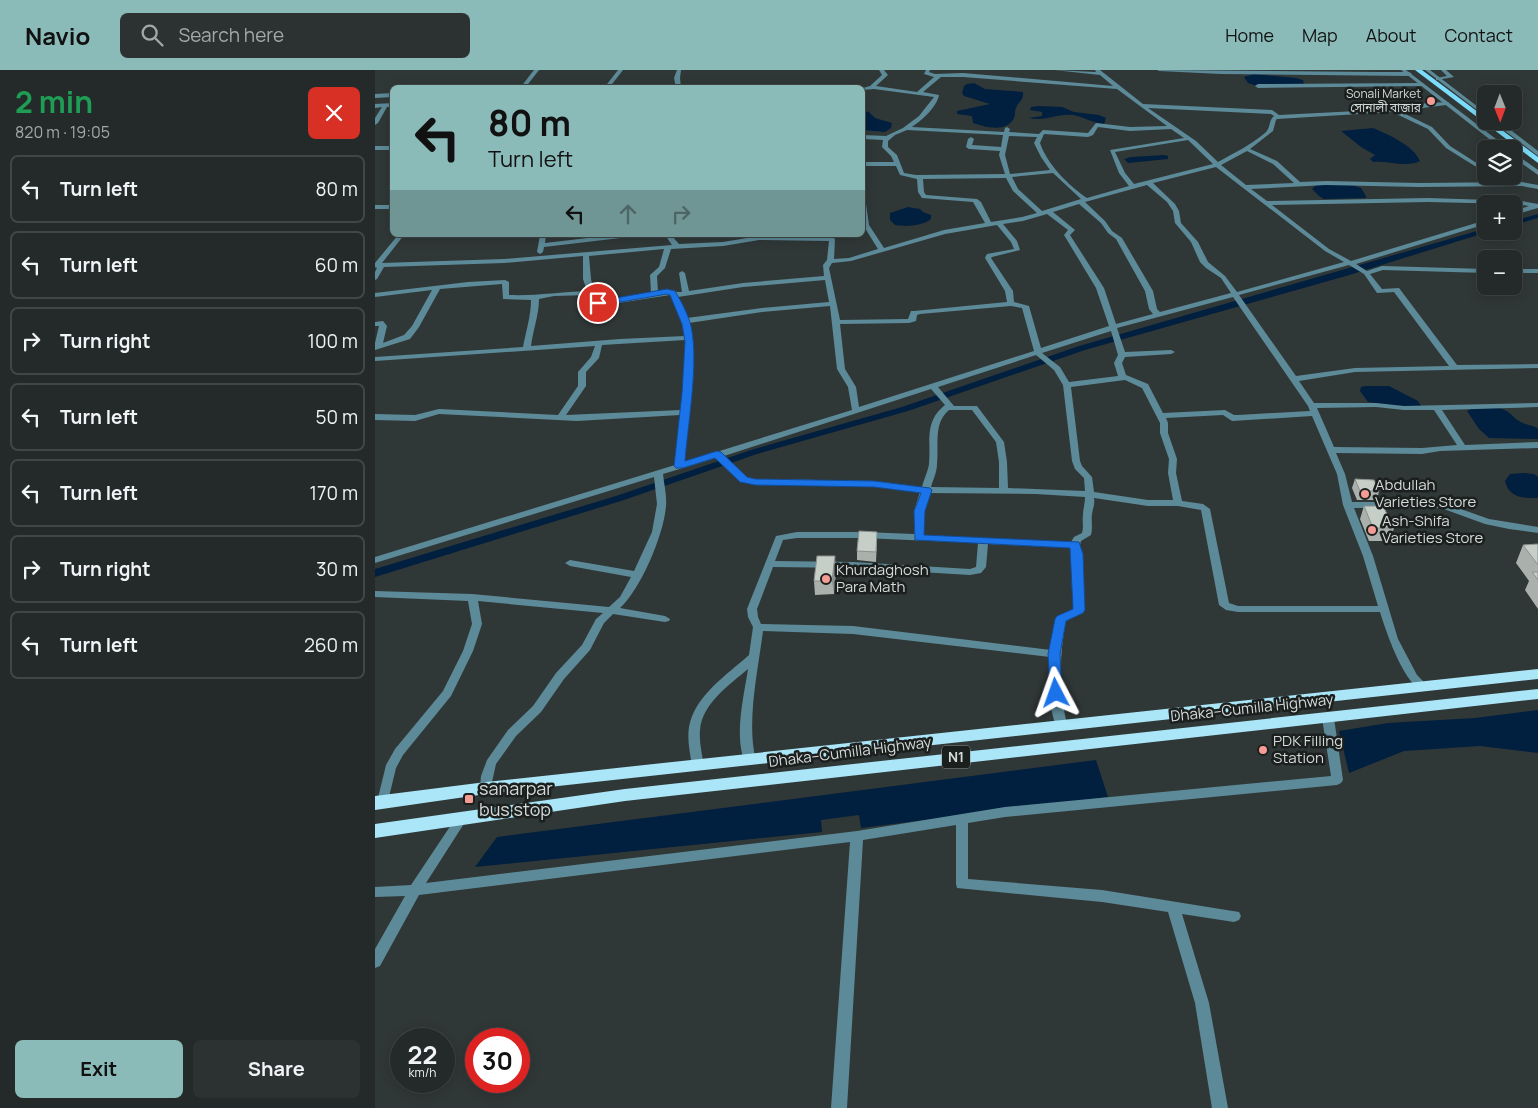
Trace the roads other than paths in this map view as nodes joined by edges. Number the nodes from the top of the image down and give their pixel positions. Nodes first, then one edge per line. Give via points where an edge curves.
1 (537, 70) edge
2 (621, 70) edge
3 (679, 70) edge
4 (881, 70) edge
5 (927, 70) edge
6 (1056, 70) edge
7 (1097, 70) edge
8 (1159, 70) edge
9 (1403, 70) edge
10 (1418, 70) edge
11 (1427, 70) edge
12 (1443, 70) edge
13 (1409, 72) edge
14 (1102, 74) junction
15 (937, 75) junction
16 (1438, 78) junction
17 (524, 85) edge
18 (608, 85) edge
19 (678, 85) edge
20 (1423, 85) junction
21 (872, 86) junction
22 (1259, 86) dead end
23 (865, 88) edge
24 (1119, 88) junction
25 (919, 94) junction
26 (390, 95) edge
27 (375, 96) edge
28 (1446, 103) junction
29 (390, 105) edge
30 (375, 106) edge
31 (385, 106) junction
32 (1142, 106) junction
33 (1477, 108) edge
34 (1393, 110) junction
35 (1278, 117) junction
36 (375, 123) edge
37 (1172, 127) junction
38 (905, 128) junction
39 (1507, 130) edge
40 (1042, 131) junction
41 (1006, 132) junction
42 (865, 137) edge
43 (887, 138) junction
44 (1187, 138) junction
45 (971, 139) dead end
46 (1494, 140) edge
47 (1498, 140) edge
48 (375, 148) edge
49 (390, 148) edge
50 (1002, 149) junction
51 (1246, 149) junction
52 (1538, 154) edge
53 (1522, 158) edge
54 (1522, 159) edge
55 (1538, 161) edge
56 (865, 164) edge
57 (897, 164) junction
58 (1219, 164) junction
59 (1477, 165) edge
60 (1538, 168) edge
61 (1055, 171) junction
62 (1538, 173) edge
63 (1008, 176) junction
64 (917, 177) junction
65 (1149, 183) junction
66 (1298, 184) junction
67 (1477, 184) edge
68 (1522, 184) edge
69 (1133, 187) junction
70 (1538, 187) edge
71 (1246, 188) junction
72 (1083, 201) junction
73 (1265, 204) junction
74 (1538, 206) edge
75 (375, 207) edge
76 (390, 207) edge
77 (1522, 211) edge
78 (1045, 213) junction
79 (865, 218) edge
80 (998, 223) junction
81 (989, 224) junction
82 (1477, 225) edge
83 (399, 237) edge
84 (542, 237) edge
85 (613, 237) edge
86 (670, 237) edge
87 (768, 237) edge
88 (540, 246) junction
89 (677, 246) junction
90 (668, 247) junction
91 (883, 250) junction
92 (586, 254) junction
93 (540, 258) junction
94 (831, 260) junction
95 (1352, 264) junction
96 (376, 265) edge
97 (1477, 271) edge
98 (1522, 271) edge
99 (1538, 271) edge
100 (681, 273) dead end
101 (1366, 273) junction
102 (375, 278) edge
103 (829, 278) junction
104 (437, 288) junction
105 (591, 293) junction
106 (655, 294) junction
107 (686, 294) junction
108 (375, 295) edge
109 (674, 295) junction
110 (1236, 296) junction
111 (535, 298) junction
112 (833, 304) junction
113 (1011, 304) junction
114 (1158, 315) junction
115 (685, 320) junction
116 (836, 322) junction
117 (375, 324) edge
118 (1114, 330) junction
119 (689, 338) junction
120 (599, 344) junction
121 (375, 348) edge
122 (527, 348) junction
123 (1171, 352) dead end
124 (1041, 355) junction
125 (1123, 355) junction
126 (375, 360) edge
127 (1538, 366) edge
128 (1455, 368) junction
129 (1125, 378) junction
130 (1294, 379) junction
131 (1067, 385) junction
132 (936, 388) junction
133 (950, 405) junction
134 (1538, 405) edge
135 (1435, 407) junction
136 (1314, 410) junction
137 (857, 411) junction
138 (685, 412) junction
139 (1160, 416) junction
140 (375, 417) edge
141 (560, 417) junction
142 (1538, 445) edge
143 (1463, 448) junction
144 (1332, 450) junction
145 (717, 454) junction
146 (679, 466) junction
147 (658, 474) junction
148 (927, 490) junction
149 (1004, 490) junction
150 (1089, 494) junction
151 (1178, 503) junction
152 (1348, 505) junction
153 (1538, 530) edge
154 (919, 538) junction
155 (983, 542) junction
156 (1075, 545) junction
157 (375, 560) edge
158 (570, 563) dead end
159 (770, 564) junction
160 (637, 576) junction
161 (375, 594) edge
162 (472, 597) junction
163 (1385, 609) junction
164 (611, 610) junction
165 (665, 618) dead end
166 (757, 627) junction
167 (1054, 654) junction
168 (753, 658) junction
169 (1538, 674) edge
170 (1424, 687) junction
171 (1538, 694) edge
172 (1328, 718) junction
173 (1061, 725) junction
174 (750, 761) junction
175 (698, 766) junction
176 (486, 788) junction
177 (379, 803) edge
178 (461, 819) junction
179 (962, 819) junction
180 (375, 831) edge
181 (857, 836) junction
182 (415, 890) junction
183 (375, 892) edge
184 (1173, 907) junction
185 (1234, 916) dead end
186 (375, 962) edge
187 (839, 1108) edge
188 (1220, 1108) edge

1 - 17 street
2 - 18 street
3 - 19 street
4 - 21 street via 885,75
5 - 15 street via 926,74
6 - 14 street
7 - 14 street
8 - 13 street via 1238,74
9 - 13 street
10 - 55 main road
11 - 16 street
12 - 16 street via 1451,78
13 - 20 street
13 - 47 main road
14 - 24 street
15 - 24 street
15 - 25 street
16 - 33 street
20 - 22 street
20 - 28 street
21 - 23 street
21 - 25 street
24 - 32 street
25 - 38 street via 937,97
26 - 27 street
28 - 34 street
28 - 46 street
29 - 31 street
30 - 31 street
31 - 36 street
32 - 35 street via 1272,112
32 - 37 street
34 - 35 street
34 - 59 street via 1430,128 1448,147
35 - 51 street via 1273,119 1271,130
37 - 40 street via 1130,129 1096,125 1088,135
37 - 44 street
38 - 41 street
38 - 43 street
39 - 52 street
40 - 41 street
40 - 61 street via 1037,142 1039,150
41 - 50 street
42 - 43 street
43 - 57 street via 885,147 894,155
44 - 58 street
44 - 69 street via 1112,151 1112,156
45 - 50 street via 969,147
48 - 49 street
50 - 63 street
51 - 58 street
51 - 66 street via 1260,152
53 - 60 main road
54 - 62 street
56 - 57 street
57 - 64 street via 902,174
58 - 65 street
58 - 71 street
61 - 63 street
61 - 72 street
63 - 64 street
63 - 78 street via 1015,190
64 - 81 street via 921,180 924,197 975,200
65 - 69 street
65 - 110 street via 1175,209 1178,223 1195,244 1202,260 1223,277
66 - 67 street
66 - 71 street
68 - 70 street
69 - 72 street
71 - 73 street
72 - 78 street
72 - 114 street via 1119,238 1149,291 1153,309
73 - 74 street via 1428,200 1522,202
73 - 95 street via 1327,250
74 - 77 street
75 - 76 street
78 - 80 street
78 - 118 street via 1072,230 1067,235 1093,275
79 - 91 street via 866,225
80 - 81 street
80 - 113 street via 1014,241 1017,250 989,255 988,258 1009,290
81 - 91 street via 944,232
82 - 95 street
83 - 96 street
84 - 88 street
85 - 88 street
86 - 89 street
87 - 89 street
87 - 94 street via 832,239
88 - 93 street
89 - 90 street
90 - 92 street
90 - 106 street via 662,268 653,275
91 - 94 street via 849,260
92 - 93 street
92 - 105 street
93 - 96 street
94 - 103 street via 826,265
95 - 101 street
95 - 110 street
96 - 102 street via 381,267
97 - 101 street via 1381,268
98 - 99 street
100 - 107 street
101 - 128 street via 1380,291 1395,290
103 - 107 street via 743,285
103 - 112 street
104 - 108 street
104 - 111 street via 499,282 506,284 506,297
104 - 121 street via 407,336
105 - 106 street via 593,302 598,303
105 - 111 street
106 - 109 street via 673,292
107 - 109 street
109 - 115 street
110 - 114 street
110 - 130 street
111 - 122 street
112 - 115 street
112 - 116 street
113 - 116 street via 920,312 914,314 909,322
113 - 124 street via 1025,306
114 - 118 street
115 - 119 street
116 - 137 street via 841,369 852,386
117 - 121 street via 383,326
118 - 124 street
118 - 125 street
119 - 120 street
119 - 138 street
120 - 122 street
120 - 141 street via 595,358 582,372 582,386
122 - 126 street
123 - 125 street
124 - 131 street
124 - 132 street
125 - 129 street via 1118,363
127 - 128 street
128 - 130 street via 1355,370
129 - 131 street
129 - 139 street via 1145,386
130 - 136 street
131 - 150 street via 1077,467 1088,477
132 - 133 street
132 - 137 street
133 - 148 street via 939,414 933,429 933,466
133 - 149 street via 952,408 974,408 1000,442
134 - 135 street
135 - 136 street
135 - 143 street
136 - 139 street via 1238,418 1232,418 1225,412
136 - 144 street
137 - 145 street
138 - 141 street
138 - 146 street
139 - 151 street via 1173,459 1172,474
140 - 141 street via 415,418 439,411
142 - 143 street
143 - 144 street
144 - 152 street
145 - 146 street
145 - 148 street via 743,479 755,482 874,484
146 - 147 street
147 - 157 street
147 - 160 street via 662,504 657,532
148 - 149 street
148 - 154 street via 919,511
149 - 150 street
150 - 151 street via 1148,503
150 - 156 street via 1088,528 1086,535 1077,539
151 - 163 street via 1205,509 1224,605 1230,608
152 - 153 street via 1441,505 1482,520
152 - 163 street
154 - 155 street
154 - 159 street via 836,534 784,536 779,538
155 - 156 street
155 - 159 street via 981,566 978,571 970,572
156 - 167 street via 1079,610 1061,619
158 - 160 street
159 - 166 street via 752,609
160 - 164 street via 624,598
161 - 162 street
162 - 164 street
162 - 177 street via 477,624 468,651 447,693 399,752 390,768
163 - 170 street via 1402,659
164 - 165 street
164 - 176 street via 537,709 512,733 491,763
166 - 167 street via 853,630
166 - 168 street
167 - 173 street via 1056,708
168 - 174 street via 746,744
168 - 175 street via 703,706 695,723
169 - 170 highway, Dhaka–Cumilla Highway / N1
170 - 173 highway, Dhaka–Cumilla Highway / N1
171 - 172 highway, Dhaka–Cumilla Highway / N1
172 - 178 highway, Dhaka–Cumilla Highway / N1 via 625,795
172 - 179 street via 1337,780 1005,812
173 - 174 highway, Dhaka–Cumilla Highway / N1
174 - 175 highway, Dhaka–Cumilla Highway / N1
175 - 176 highway, Dhaka–Cumilla Highway / N1
176 - 177 highway, Dhaka–Cumilla Highway / N1
178 - 180 highway, Dhaka–Cumilla Highway / N1
178 - 182 street
179 - 181 street
179 - 184 street via 962,884 1102,896
181 - 182 street
181 - 187 street
182 - 183 street
182 - 186 street
184 - 185 street
184 - 188 street via 1202,1003

